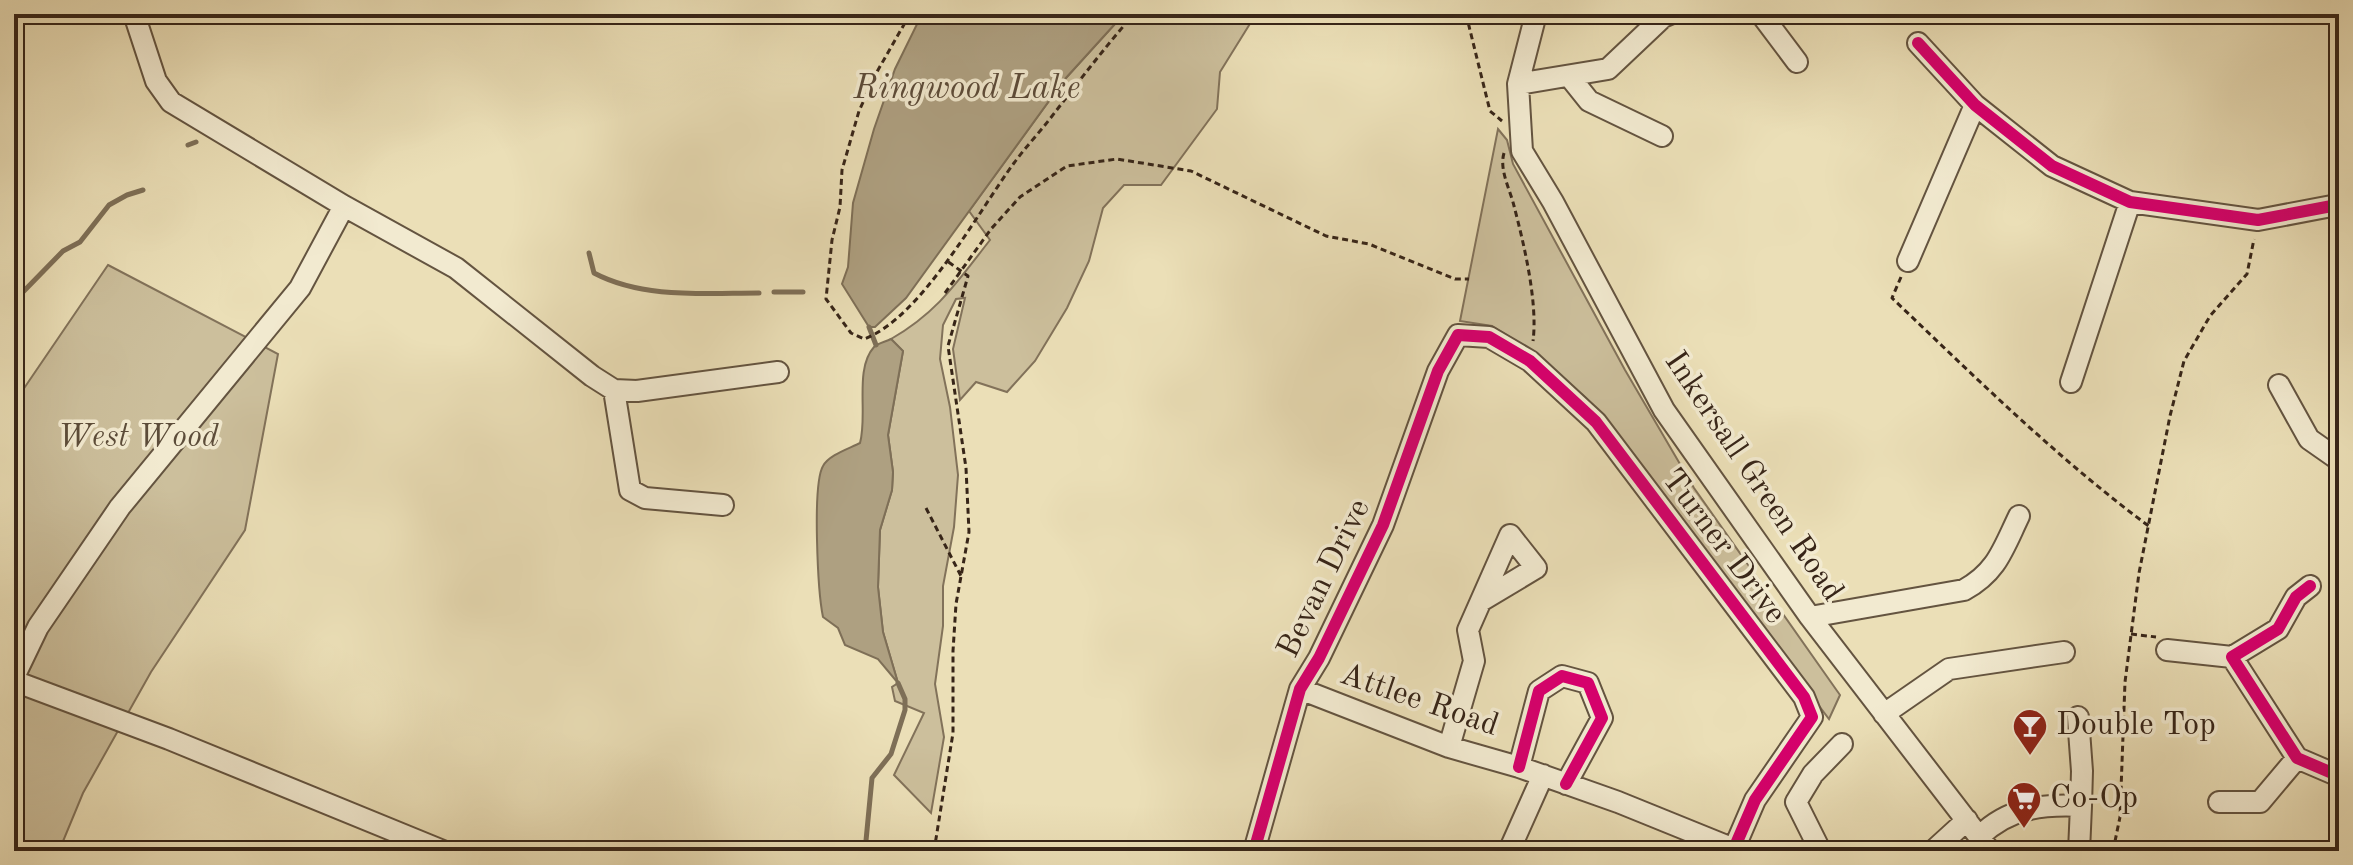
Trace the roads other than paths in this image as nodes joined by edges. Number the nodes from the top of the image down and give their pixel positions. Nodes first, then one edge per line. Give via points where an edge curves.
1 (134, 14) edge
2 (1536, 14) edge
3 (1670, 14) edge
4 (1761, 14) edge
5 (1918, 43) dead end
6 (1797, 62) dead end
7 (1569, 76) junction
8 (1518, 84) junction
9 (1975, 105) junction
10 (1662, 136) dead end
11 (2130, 202) junction
12 (344, 206) junction
13 (2338, 206) edge
14 (1908, 261) road end
15 (1458, 335) joint
16 (778, 372) dead end
17 (2071, 382) dead end
18 (2279, 385) dead end
19 (614, 390) junction
20 (2339, 460) edge
21 (723, 505) dead end
22 (2019, 516) dead end
23 (2310, 586) dead end
24 (1481, 601) dead end
25 (1810, 617) junction
26 (2167, 650) dead end
27 (2064, 652) dead end
28 (2232, 657) junction
29 (14, 679) edge
30 (1300, 689) junction
31 (1884, 714) junction
32 (2078, 717) dead end
33 (1842, 744) dead end
34 (1449, 747) junction
35 (2297, 758) junction
36 (1519, 767) junction
37 (1543, 775) junction
38 (2339, 776) edge
39 (1566, 784) junction
40 (2219, 802) dead end
41 (2081, 806) junction
42 (1967, 820) junction
43 (1985, 844) edge
44 (1735, 850) edge
45 (443, 851) edge
46 (1254, 851) edge
47 (1509, 851) edge
48 (1818, 851) edge
49 (1933, 851) edge
50 (2079, 851) edge

1 - 12 street via 156,81 171,102
2 - 8 street, Inkersall Green Road
3 - 7 street via 1608,69
4 - 6 street
5 - 9 street
7 - 8 street
7 - 10 street via 1589,101
8 - 25 street, Inkersall Green Road via 1522,151 1664,410
9 - 11 street via 2052,166
9 - 14 street
11 - 13 street via 2258,220
11 - 17 street
12 - 19 street via 456,268
12 - 29 street via 300,288 120,507 38,627
15 - 30 street, Bevan Drive via 1438,371 1383,525
15 - 44 street, Turner Drive via 1489,337 1530,361 1596,422 1804,697 1812,717 1755,800
16 - 19 street
18 - 20 street via 2309,439
19 - 21 street via 630,490 645,498
22 - 25 street via 1995,564 1964,590
23 - 28 street via 2296,597 2278,629
24 - 34 street via 1468,630 1474,661
25 - 31 street, Inkersall Green Road
26 - 28 street
27 - 31 street via 1949,669
28 - 35 street
29 - 45 street
30 - 34 street, Attlee Road
30 - 46 street, Bevan Drive
31 - 42 street, Inkersall Green Road
32 - 41 street
33 - 48 street via 1813,774 1796,802
34 - 36 street, Attlee Road
35 - 38 street
35 - 40 street via 2260,802
36 - 37 street, Attlee Road
36 - 39 street, Attlee Road via 1539,691 1562,676 1588,683 1602,718
37 - 39 street, Attlee Road
37 - 47 street
39 - 44 street, Attlee Road
41 - 43 street via 2038,806 2011,813 1990,826
41 - 50 street
42 - 43 street, Inkersall Green Road
42 - 49 street

